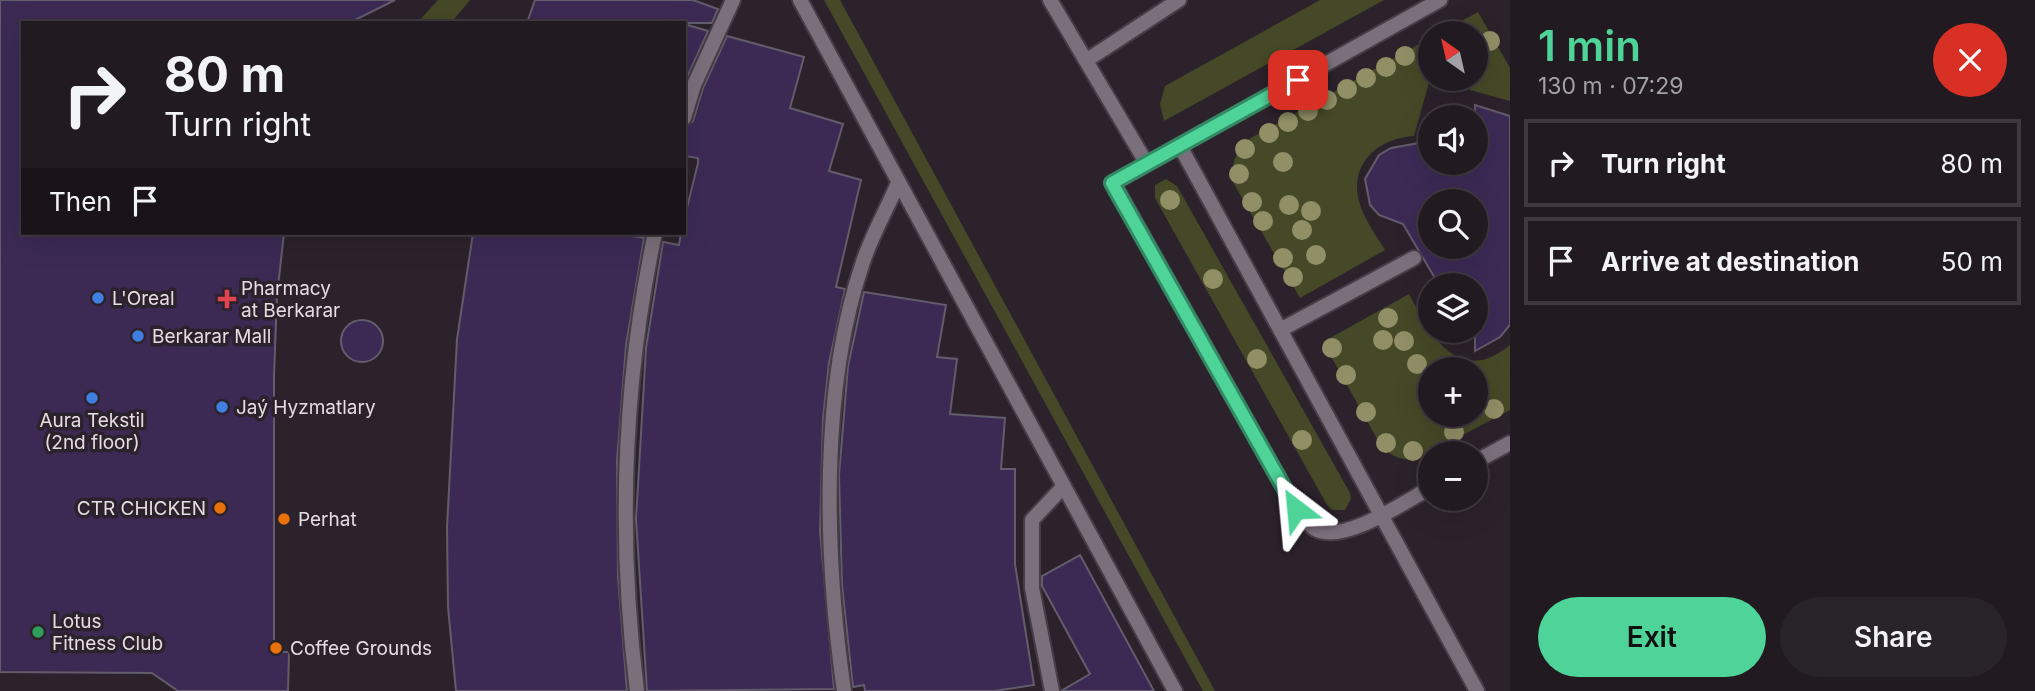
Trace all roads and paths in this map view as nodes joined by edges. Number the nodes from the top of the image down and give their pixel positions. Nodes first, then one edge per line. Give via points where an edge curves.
1 (733, 0) edge
2 (800, 0) edge
3 (1050, 0) edge
4 (1178, 0) edge
5 (1440, 0) edge
6 (1087, 60) junction
7 (686, 111) edge
8 (1180, 146) junction
9 (1147, 164) junction
10 (898, 183) junction
11 (655, 235) edge
12 (1414, 258) dead end
13 (1282, 329) junction
14 (1510, 443) edge
15 (1488, 455) edge
16 (1063, 487) junction
17 (1418, 495) edge
18 (1381, 515) junction
19 (637, 691) edge
20 (844, 691) edge
21 (1052, 691) edge
22 (1175, 691) edge
23 (1477, 691) edge

1 - 7 lane
2 - 10 lane
3 - 6 lane
4 - 6 lane
5 - 8 lane
6 - 9 lane
8 - 9 lane
8 - 13 lane
9 - 18 lane via 1112,183 1296,509 1315,529 1338,534
10 - 16 lane
10 - 20 lane via 863,261 839,378 830,505 832,580
11 - 19 lane via 636,341 628,427 628,619
12 - 13 lane
13 - 18 lane
14 - 15 lane
16 - 21 lane via 1032,520 1032,587
16 - 22 lane
17 - 18 lane
18 - 23 lane

